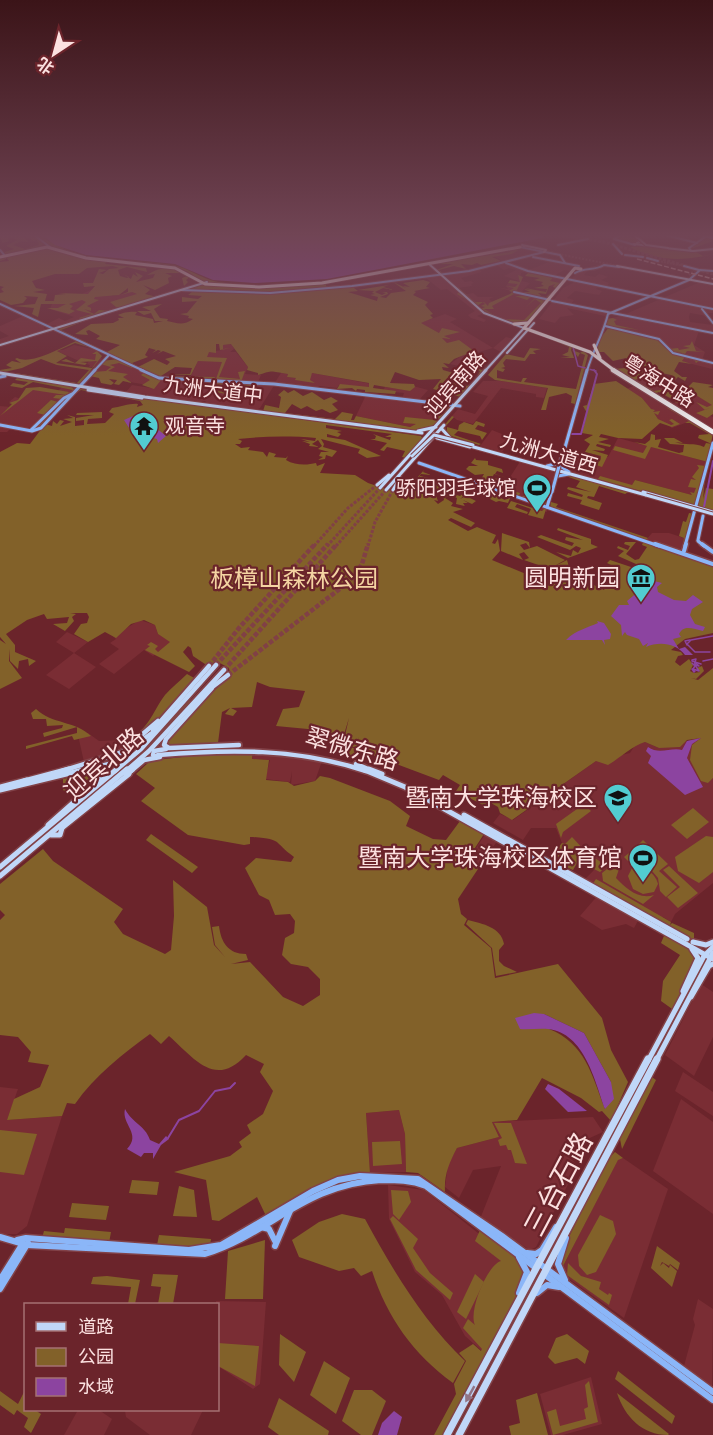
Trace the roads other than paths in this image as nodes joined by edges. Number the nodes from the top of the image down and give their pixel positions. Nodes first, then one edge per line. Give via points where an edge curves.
1 (145, 302) edge
2 (146, 302) edge
3 (471, 302) edge
4 (549, 302) edge
5 (560, 302) edge
6 (638, 302) edge
7 (675, 302) edge
8 (0, 305) edge
9 (136, 305) junction
10 (702, 308) junction
11 (713, 309) edge
12 (608, 313) junction
13 (605, 318) junction
14 (532, 322) junction
15 (713, 323) edge
16 (514, 324) junction
17 (44, 325) junction
18 (62, 326) junction
19 (605, 326) junction
20 (526, 328) junction
21 (51, 329) junction
22 (41, 332) junction
23 (59, 332) junction
24 (539, 333) junction
25 (713, 333) edge
26 (521, 334) junction
27 (593, 345) junction
28 (0, 346) edge
29 (581, 348) junction
30 (591, 354) junction
31 (105, 357) junction
32 (599, 358) junction
33 (118, 360) junction
34 (713, 363) edge
35 (0, 375) edge
36 (85, 381) junction
37 (79, 388) junction
38 (447, 405) junction
39 (458, 405) junction
40 (453, 410) junction
41 (352, 424) junction
42 (0, 425) edge
43 (417, 431) junction
44 (713, 431) edge
45 (406, 433) junction
46 (422, 433) junction
47 (435, 433) junction
48 (446, 438) junction
49 (422, 443) junction
50 (713, 443) edge
51 (426, 446) junction
52 (565, 446) junction
53 (416, 459) junction
54 (521, 459) junction
55 (560, 464) junction
56 (402, 465) junction
57 (548, 467) junction
58 (405, 471) junction
59 (569, 473) junction
60 (557, 475) junction
61 (379, 487) tunnel mouth
62 (386, 490) tunnel mouth
63 (393, 490) tunnel mouth
64 (632, 490) junction
65 (552, 494) junction
66 (548, 508) junction
67 (700, 510) edge
68 (687, 538) junction
69 (698, 540) junction
70 (675, 551) junction
71 (684, 551) junction
72 (713, 552) edge
73 (688, 555) junction
74 (713, 564) edge
75 (216, 665) tunnel mouth
76 (209, 666) tunnel mouth
77 (224, 670) tunnel mouth
78 (228, 675) tunnel mouth
79 (213, 688) junction
80 (186, 698) junction
81 (180, 705) dead end
82 (191, 709) dead end
83 (184, 712) junction
84 (173, 728) junction
85 (239, 745) junction
86 (167, 747) junction
87 (264, 747) junction
88 (138, 748) junction
89 (124, 750) dead end
90 (149, 751) junction
91 (157, 755) junction
92 (117, 759) junction
93 (149, 759) junction
94 (93, 770) junction
95 (102, 777) junction
96 (109, 777) junction
97 (118, 781) junction
98 (17, 784) junction
99 (0, 788) edge
100 (87, 793) junction
101 (66, 810) dead end
102 (75, 818) dead end
103 (44, 840) junction
104 (26, 846) junction
105 (0, 867) edge
106 (0, 876) edge
107 (670, 934) junction
108 (693, 942) junction
109 (713, 942) edge
110 (711, 954) edge
111 (713, 964) edge
112 (683, 1002) junction
113 (291, 1209) junction
114 (566, 1223) junction
115 (260, 1227) junction
116 (0, 1237) edge
117 (27, 1241) junction
118 (505, 1244) junction
119 (519, 1248) junction
120 (542, 1269) junction
121 (0, 1280) edge
122 (0, 1288) edge
123 (567, 1288) junction
124 (505, 1330) junction
125 (506, 1345) junction
126 (713, 1392) edge
127 (713, 1400) edge
128 (447, 1435) edge
129 (459, 1435) edge

1 - 9 main road
2 - 9 main road
3 - 16 main road via 482,312
4 - 14 highway
5 - 12 main road
6 - 12 main road
7 - 10 main road
8 - 17 main road
9 - 18 main road
10 - 11 main road
10 - 15 main road
12 - 13 main road
12 - 25 main road
13 - 19 main road
13 - 27 main road
14 - 16 highway
14 - 20 highway
14 - 24 highway
16 - 20 main road
16 - 26 main road
17 - 18 main road
17 - 21 main road
17 - 22 main road
18 - 21 main road
18 - 23 main road
19 - 27 main road
19 - 34 main road via 660,339 673,353
20 - 24 highway
20 - 26 main road, 迎宾南路
21 - 22 main road
21 - 23 main road
22 - 23 main road
22 - 28 main road
23 - 31 main road
23 - 31 main road
24 - 26 highway
24 - 29 highway
26 - 39 main road, 迎宾南路
27 - 29 highway
27 - 30 main road
27 - 32 highway
29 - 30 highway
30 - 32 highway
30 - 52 main road
31 - 33 main road
31 - 33 main road
31 - 36 main road
32 - 44 highway, 粤海中路
33 - 38 main road via 159,378 274,384
35 - 37 main road, 九洲大道中
35 - 37 main road, 九洲大道中
36 - 37 main road
36 - 37 main road
37 - 41 main road, 九洲大道中
37 - 42 main road via 33,429
37 - 42 main road via 40,429
38 - 39 main road
38 - 40 main road
39 - 40 main road, 迎宾南路
39 - 47 main road
40 - 47 main road, 迎宾南路
41 - 43 main road
41 - 45 main road
41 - 46 main road, 九洲大道中
43 - 46 main road
43 - 47 main road
45 - 46 main road
45 - 49 main road via 422,436
46 - 47 main road
47 - 48 main road
47 - 48 main road
47 - 49 main road, 迎宾南路
47 - 51 main road
47 - 53 main road, bridge
47 - 54 main road, bridge
48 - 51 main road
48 - 54 main road
49 - 51 main road
49 - 56 main road, 迎宾南路
50 - 67 main road
51 - 53 main road
52 - 55 main road
52 - 65 main road, bridge
53 - 56 main road
53 - 58 main road
53 - 66 main road
54 - 57 main road, 九洲大道西
55 - 57 main road
55 - 59 main road
56 - 61 main road, 迎宾南路
57 - 59 main road, 九洲大道西
57 - 60 main road
58 - 62 main road
58 - 63 main road
59 - 60 main road
59 - 64 main road, 九洲大道西
60 - 65 main road
64 - 67 main road
64 - 67 main road, 九洲大道西, bridge
65 - 66 main road
66 - 70 main road
67 - 68 main road
67 - 69 main road
68 - 69 main road
68 - 69 main road via 692,543
68 - 71 main road
69 - 72 main road
70 - 71 main road
70 - 73 main road
71 - 73 main road
73 - 74 main road
75 - 80 main road, 迎宾北路
76 - 80 main road
77 - 83 main road, 迎宾北路
78 - 79 main road
79 - 83 main road
79 - 86 main road via 165,740
80 - 88 main road, 迎宾北路
80 - 89 main road
81 - 88 main road
82 - 84 main road
83 - 90 main road, 迎宾北路
84 - 86 main road via 163,740
84 - 90 main road
85 - 86 main road
85 - 87 main road, 翠微东路
85 - 91 main road, 翠微东路
86 - 91 main road via 155,750 153,754
87 - 91 main road, 翠微东路
87 - 107 main road, 翠微东路 via 333,760 395,782
87 - 108 main road, 翠微东路 via 339,759 401,781
88 - 92 main road
88 - 96 main road, 迎宾北路
90 - 97 main road
90 - 103 main road, 迎宾北路
91 - 93 main road
92 - 94 main road via 118,763
92 - 98 main road
92 - 98 main road
93 - 97 main road
93 - 103 main road via 65,826 60,835
94 - 95 main road via 99,770
94 - 98 main road
95 - 100 main road
95 - 104 main road
96 - 100 main road
96 - 104 main road, 迎宾北路
97 - 102 main road
98 - 99 main road
100 - 101 main road
103 - 106 main road, 迎宾北路
104 - 105 main road, 迎宾北路
107 - 110 main road, 翠微东路
107 - 112 main road via 698,954
108 - 109 main road
108 - 110 main road, 翠微东路
110 - 112 main road, 三台石路
111 - 112 main road via 695,992
112 - 114 main road, 三台石路
113 - 115 main road
113 - 115 main road via 275,1243 269,1229
113 - 118 main road via 349,1182 410,1180 426,1186
114 - 119 main road via 553,1230 536,1254
114 - 120 main road, 三台石路
114 - 123 main road via 556,1267
115 - 117 main road via 225,1248 206,1254
116 - 117 main road
117 - 119 main road via 206,1249 221,1245 314,1191 338,1180 360,1176 410,1177 426,1182
117 - 121 main road
117 - 122 main road
118 - 120 main road
118 - 124 main road via 523,1261 527,1274
119 - 120 main road
120 - 123 main road
120 - 124 main road, 三台石路
120 - 125 main road, 三台石路
123 - 125 main road via 542,1287
123 - 126 main road
123 - 127 main road
124 -> 128 main road, 三台石路
125 - 129 main road, 三台石路

